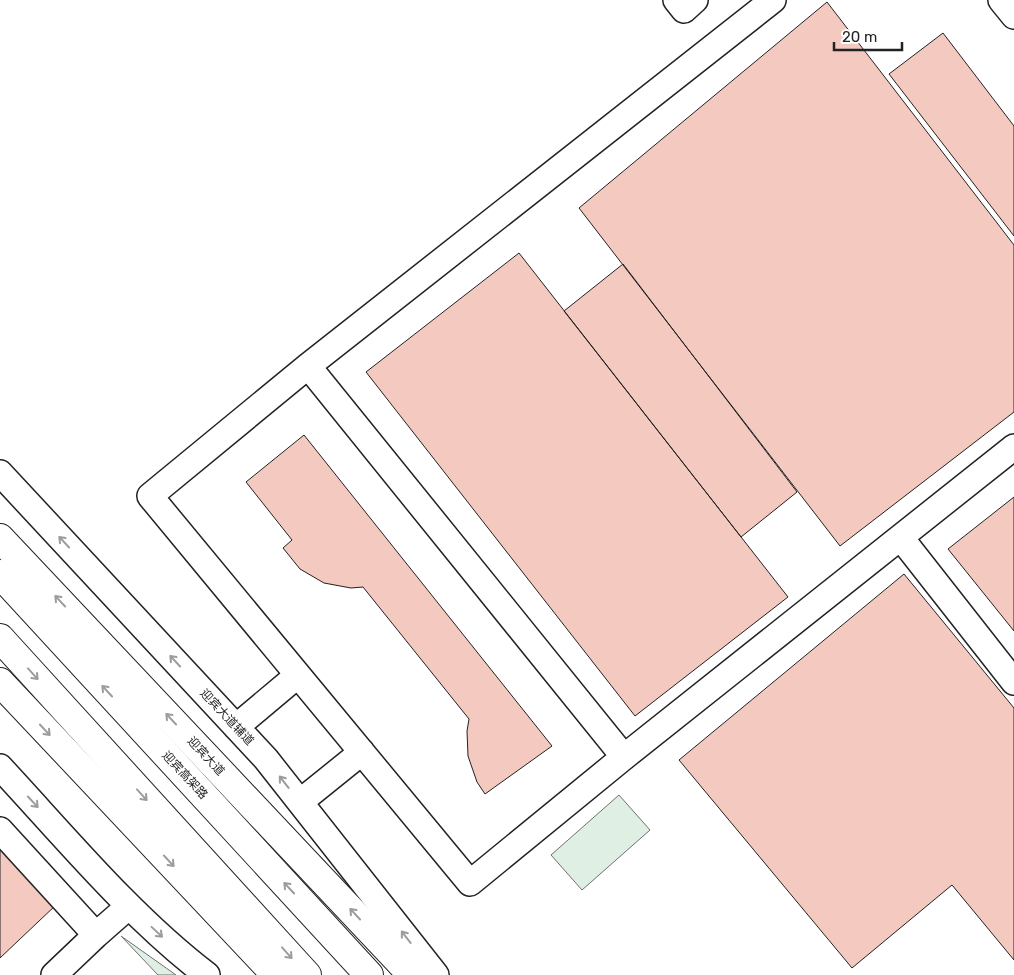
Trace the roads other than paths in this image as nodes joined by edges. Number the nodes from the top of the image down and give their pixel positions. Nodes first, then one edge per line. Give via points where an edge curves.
1 (676, 0) edge
2 (695, 0) edge
3 (774, 0) edge
4 (308, 366) junction
5 (1014, 447) edge
6 (0, 473) edge
7 (0, 538) edge
8 (901, 538) junction
9 (0, 574) edge
10 (0, 638) edge
11 (298, 675) junction
12 (0, 682) edge
13 (1014, 682) edge
14 (236, 727) junction
15 (362, 752) junction
16 (624, 757) junction
17 (0, 766) edge
18 (300, 802) junction
19 (0, 830) edge
20 (130, 906) junction
21 (96, 935) junction
22 (54, 975) edge
23 (208, 975) edge
24 (276, 975) edge
25 (307, 975) edge
26 (369, 975) edge
27 (412, 975) edge
28 (436, 975) edge

1 - 2 street via 684,10
3 - 4 street
4 - 11 street via 150,496
4 - 16 street
5 - 8 street
14 -> 6 street, 迎宾大道辅道
27 -> 7 main road, 迎宾大道
8 - 13 street
8 - 16 street
26 -> 9 main road, 迎宾高架路
10 -> 25 main road
11 - 14 street
11 - 15 street
12 -> 24 main road
18 -> 14 street, 迎宾大道辅道
15 - 16 street via 470,883
15 - 18 street
17 -> 20 street
28 -> 18 street, 迎宾大道辅道
19 - 21 street
20 - 21 street
20 -> 23 street
21 - 22 street

